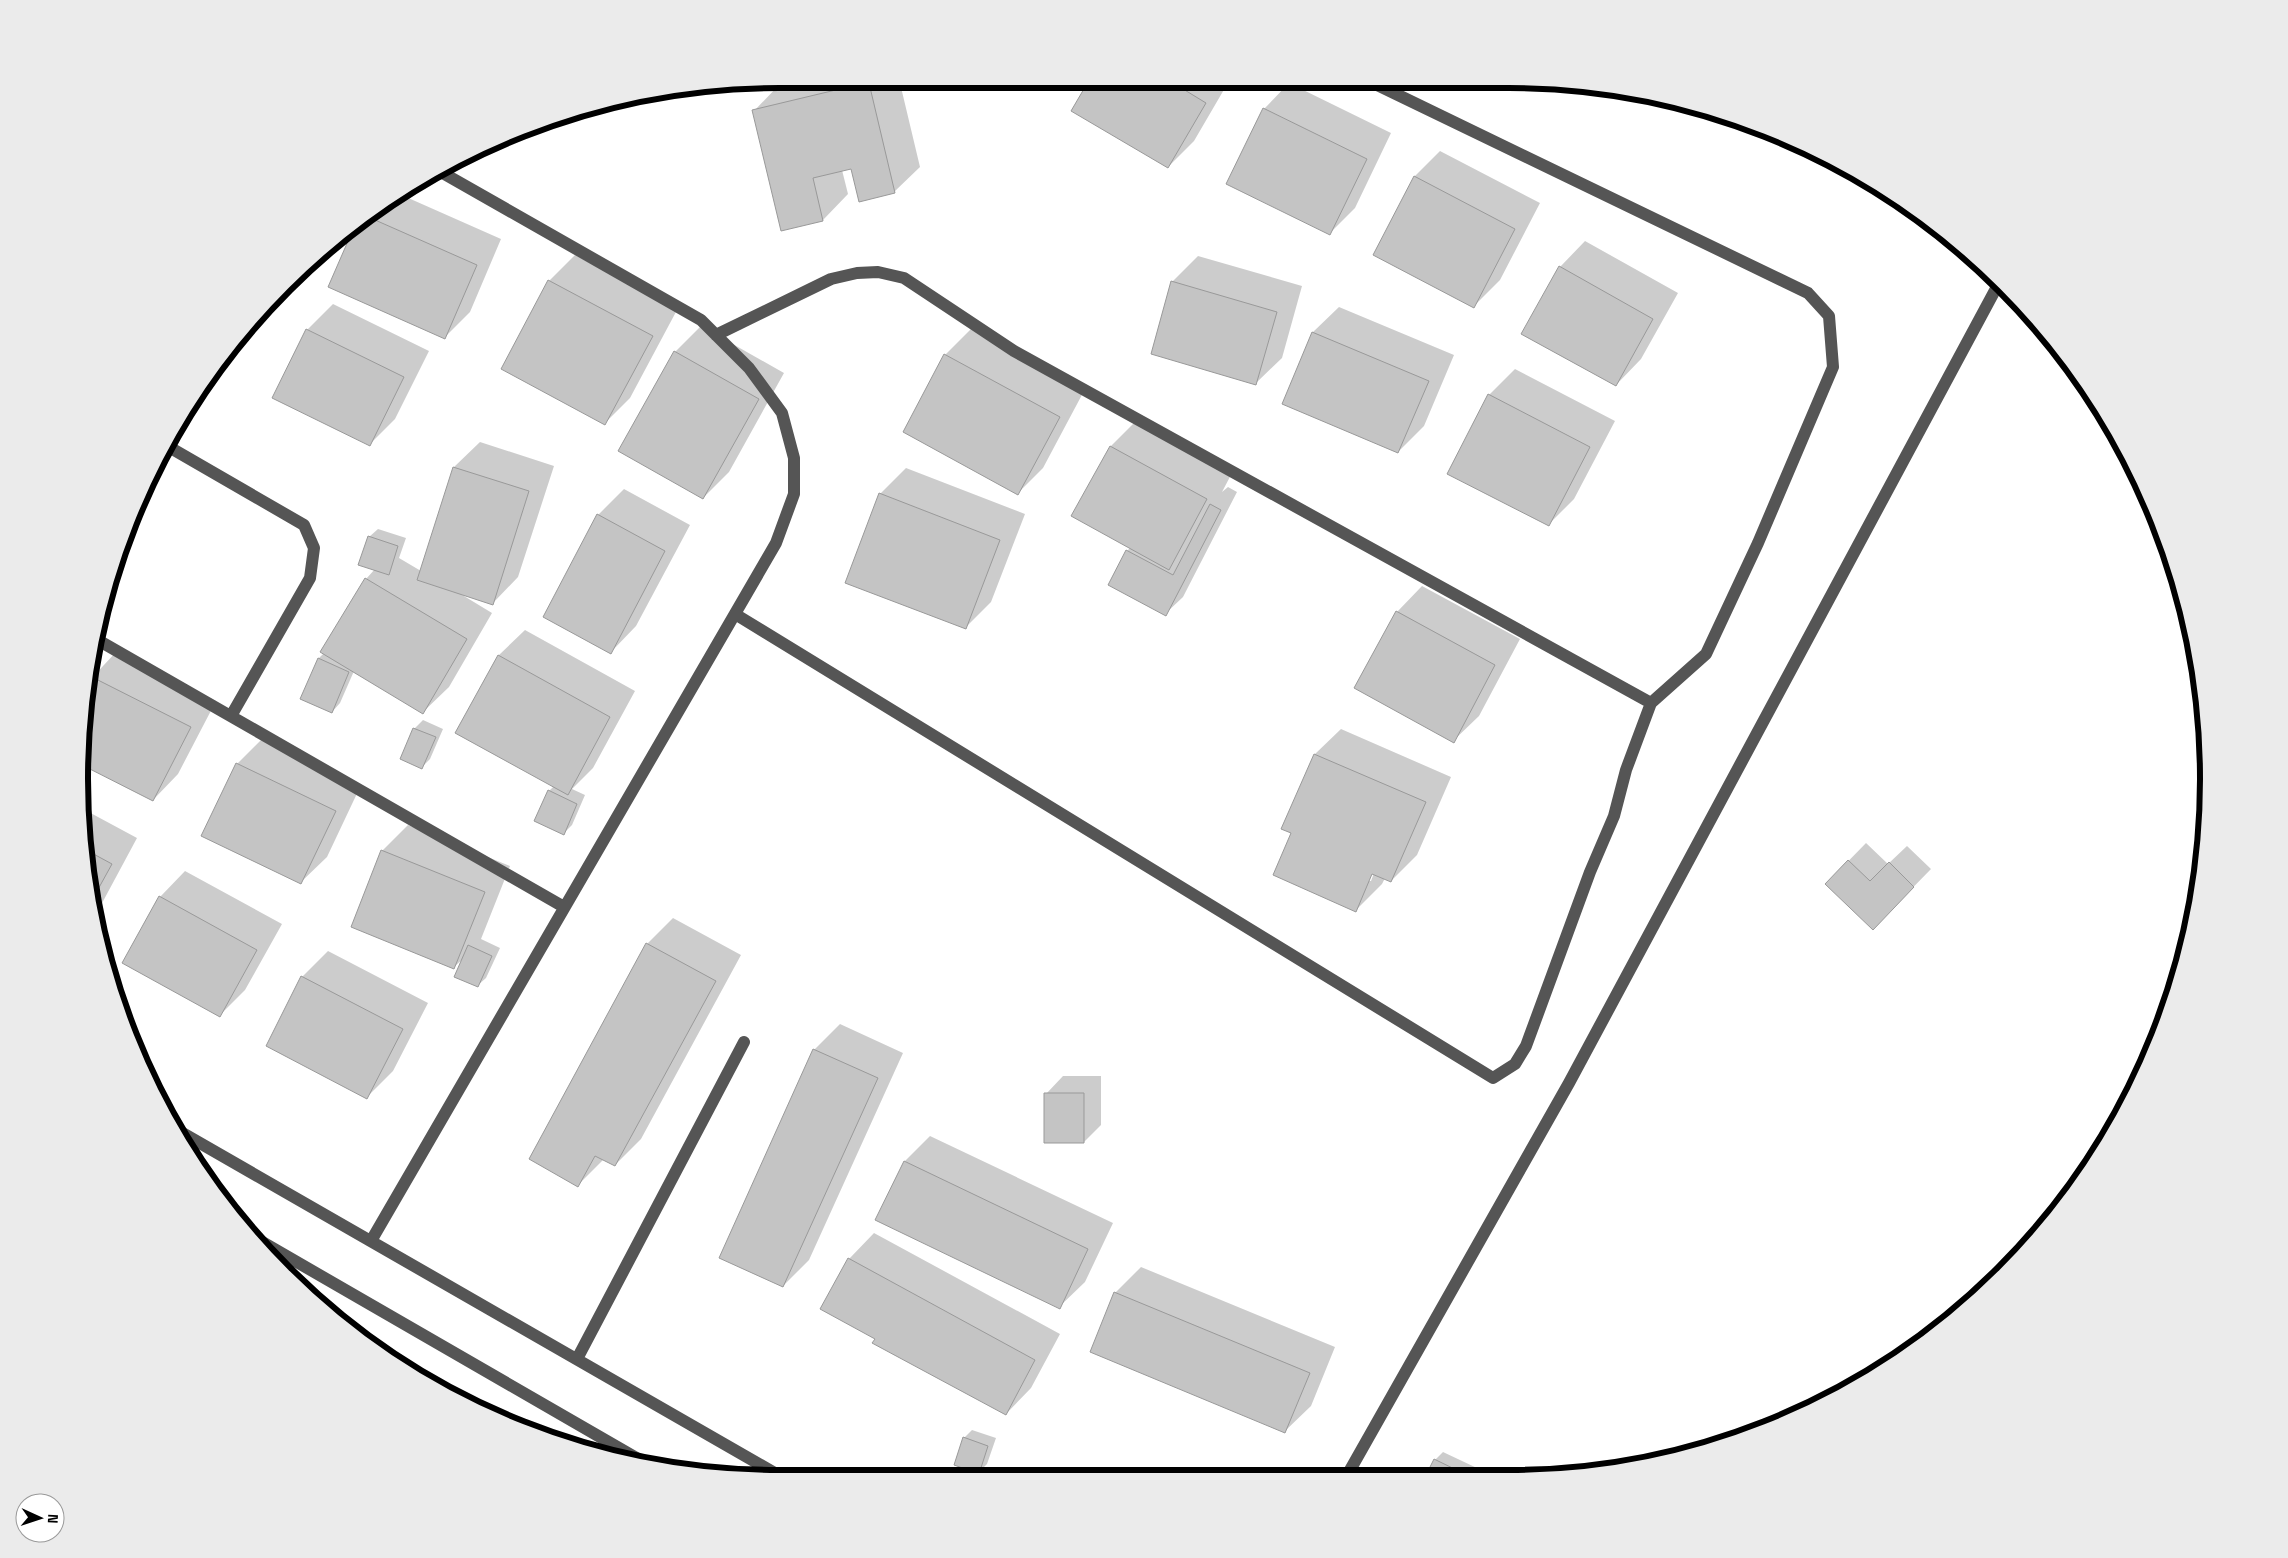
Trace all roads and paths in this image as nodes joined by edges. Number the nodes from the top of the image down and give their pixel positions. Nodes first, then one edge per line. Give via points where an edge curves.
1 (1384, 88) edge
2 (444, 174) edge
3 (1996, 288) edge
4 (716, 335) junction
5 (172, 449) edge
6 (735, 614) junction
7 (101, 642) edge
8 (1651, 703) junction
9 (231, 716) junction
10 (564, 908) junction
11 (744, 1042) dead end
12 (187, 1135) edge
13 (371, 1241) junction
14 (270, 1246) edge
15 (577, 1359) junction
16 (629, 1454) edge
17 (769, 1470) edge
18 (1350, 1470) edge

1 - 8 street via 1808,292 1829,316 1833,367 1758,543 1706,654
2 - 4 street via 701,320
3 - 18 street via 1574,1075
4 - 6 street via 749,368 782,413 794,458 794,494 776,543
4 - 8 street via 831,279 878,272 904,278 1014,351
5 - 9 street via 304,525 314,548 310,578
6 - 8 street via 1493,1078 1515,1064 1526,1046 1614,816 1626,770
6 - 10 street
7 - 9 street
9 - 10 street
10 - 13 street
11 - 15 street
12 - 13 street
13 - 15 street
14 - 16 street
15 - 17 street

